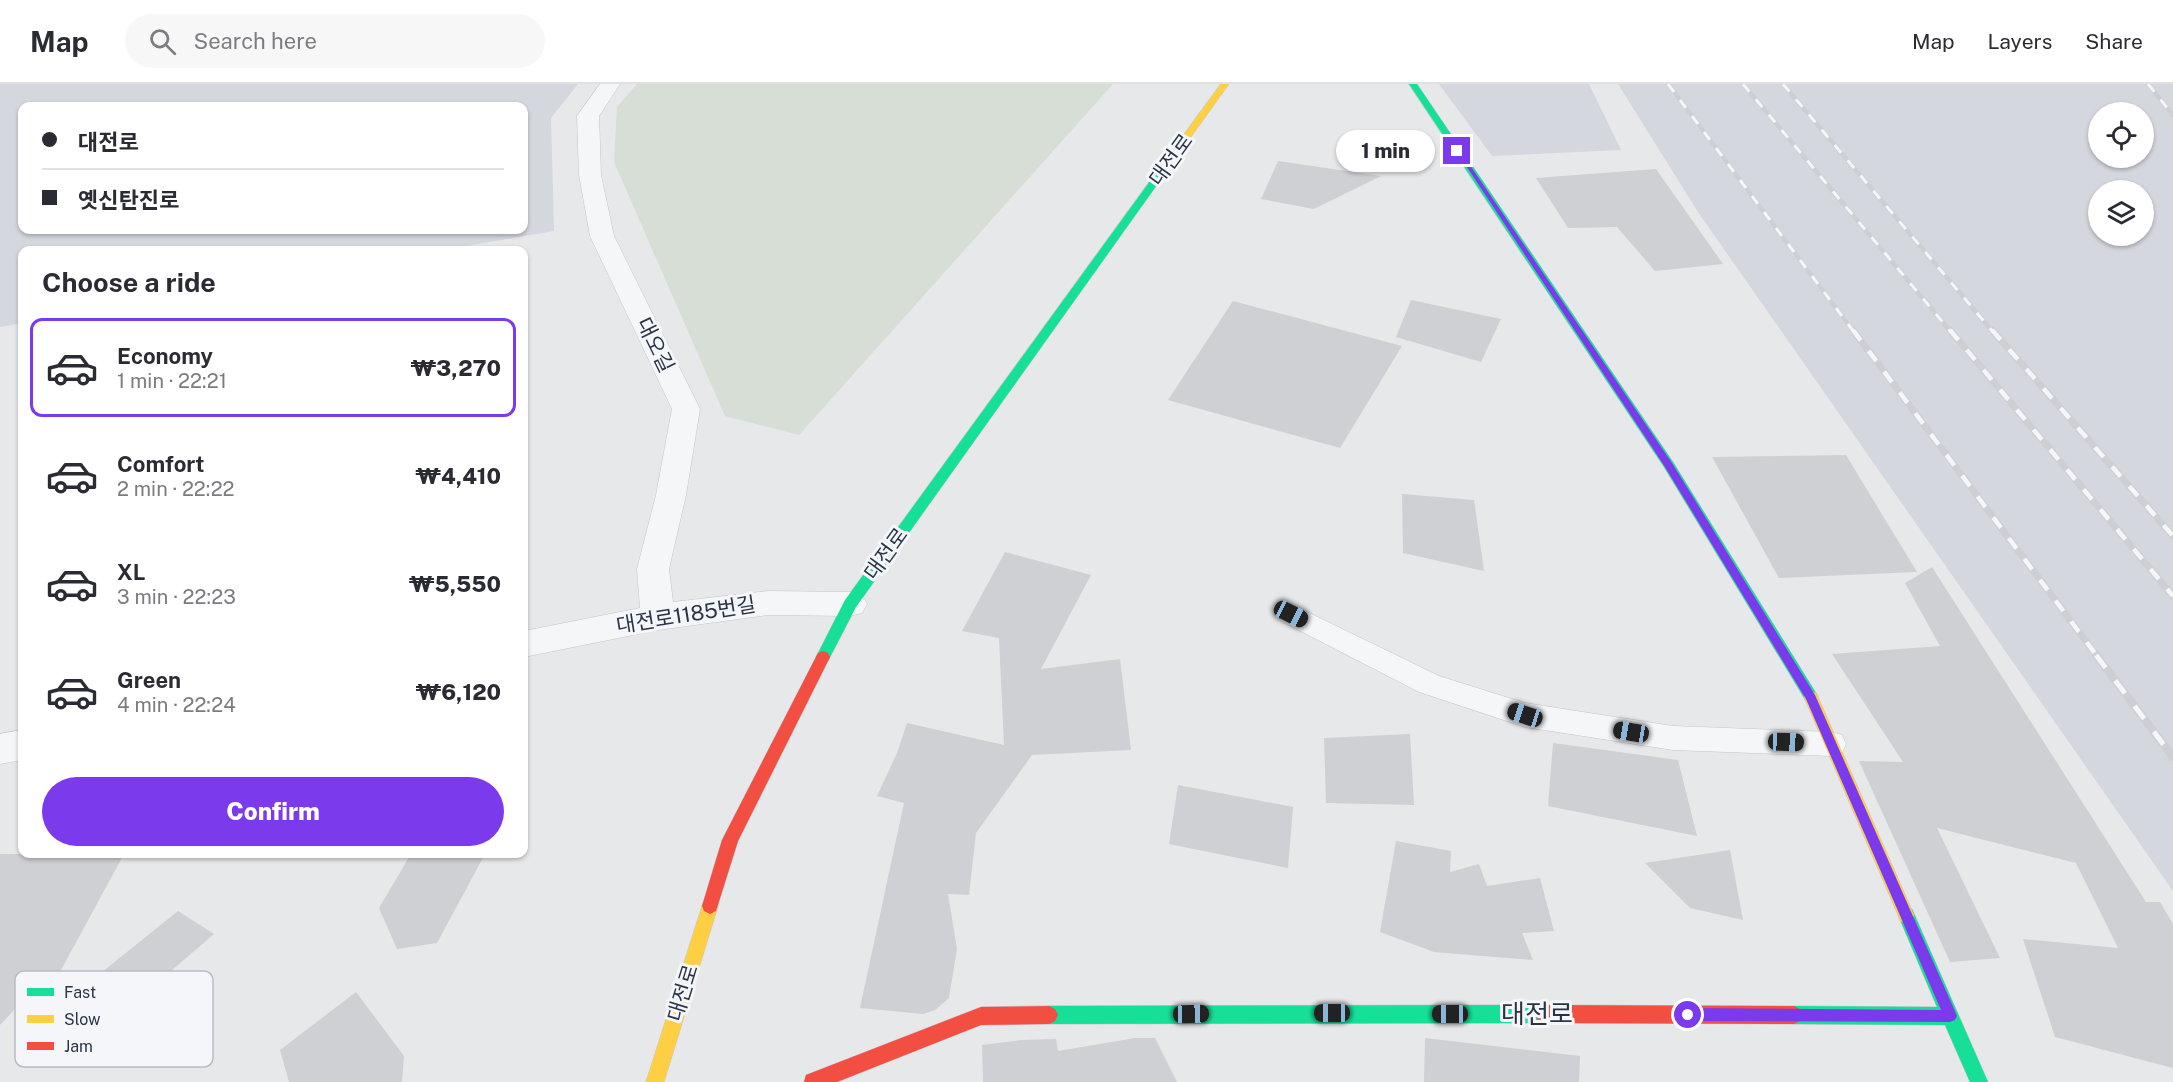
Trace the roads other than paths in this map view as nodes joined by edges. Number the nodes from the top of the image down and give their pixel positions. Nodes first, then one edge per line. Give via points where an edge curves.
1 (610, 84) edge
2 (1225, 84) edge
3 (1413, 84) edge
4 (850, 604) junction
5 (1291, 614) dead end
6 (658, 617) junction
7 (528, 643) edge
8 (1831, 744) junction
9 (18, 746) edge
10 (0, 749) edge
11 (1950, 1016) junction
12 (655, 1082) edge
13 (813, 1082) edge
14 (1978, 1082) edge

1 - 6 street, 대오길 via 588,116 590,175 602,236 686,409 653,569
2 - 4 street, 대전로
3 - 8 street via 1669,465 1811,698
4 - 6 street, 대전로1185번길 via 768,603
4 - 12 street, 대전로 via 730,840
5 - 8 lane via 1429,684 1525,715 1673,738
6 - 7 street, 대전로1185번길
8 - 11 street
9 - 10 street
11 - 13 street, 대전로 via 981,1016
11 - 14 street

